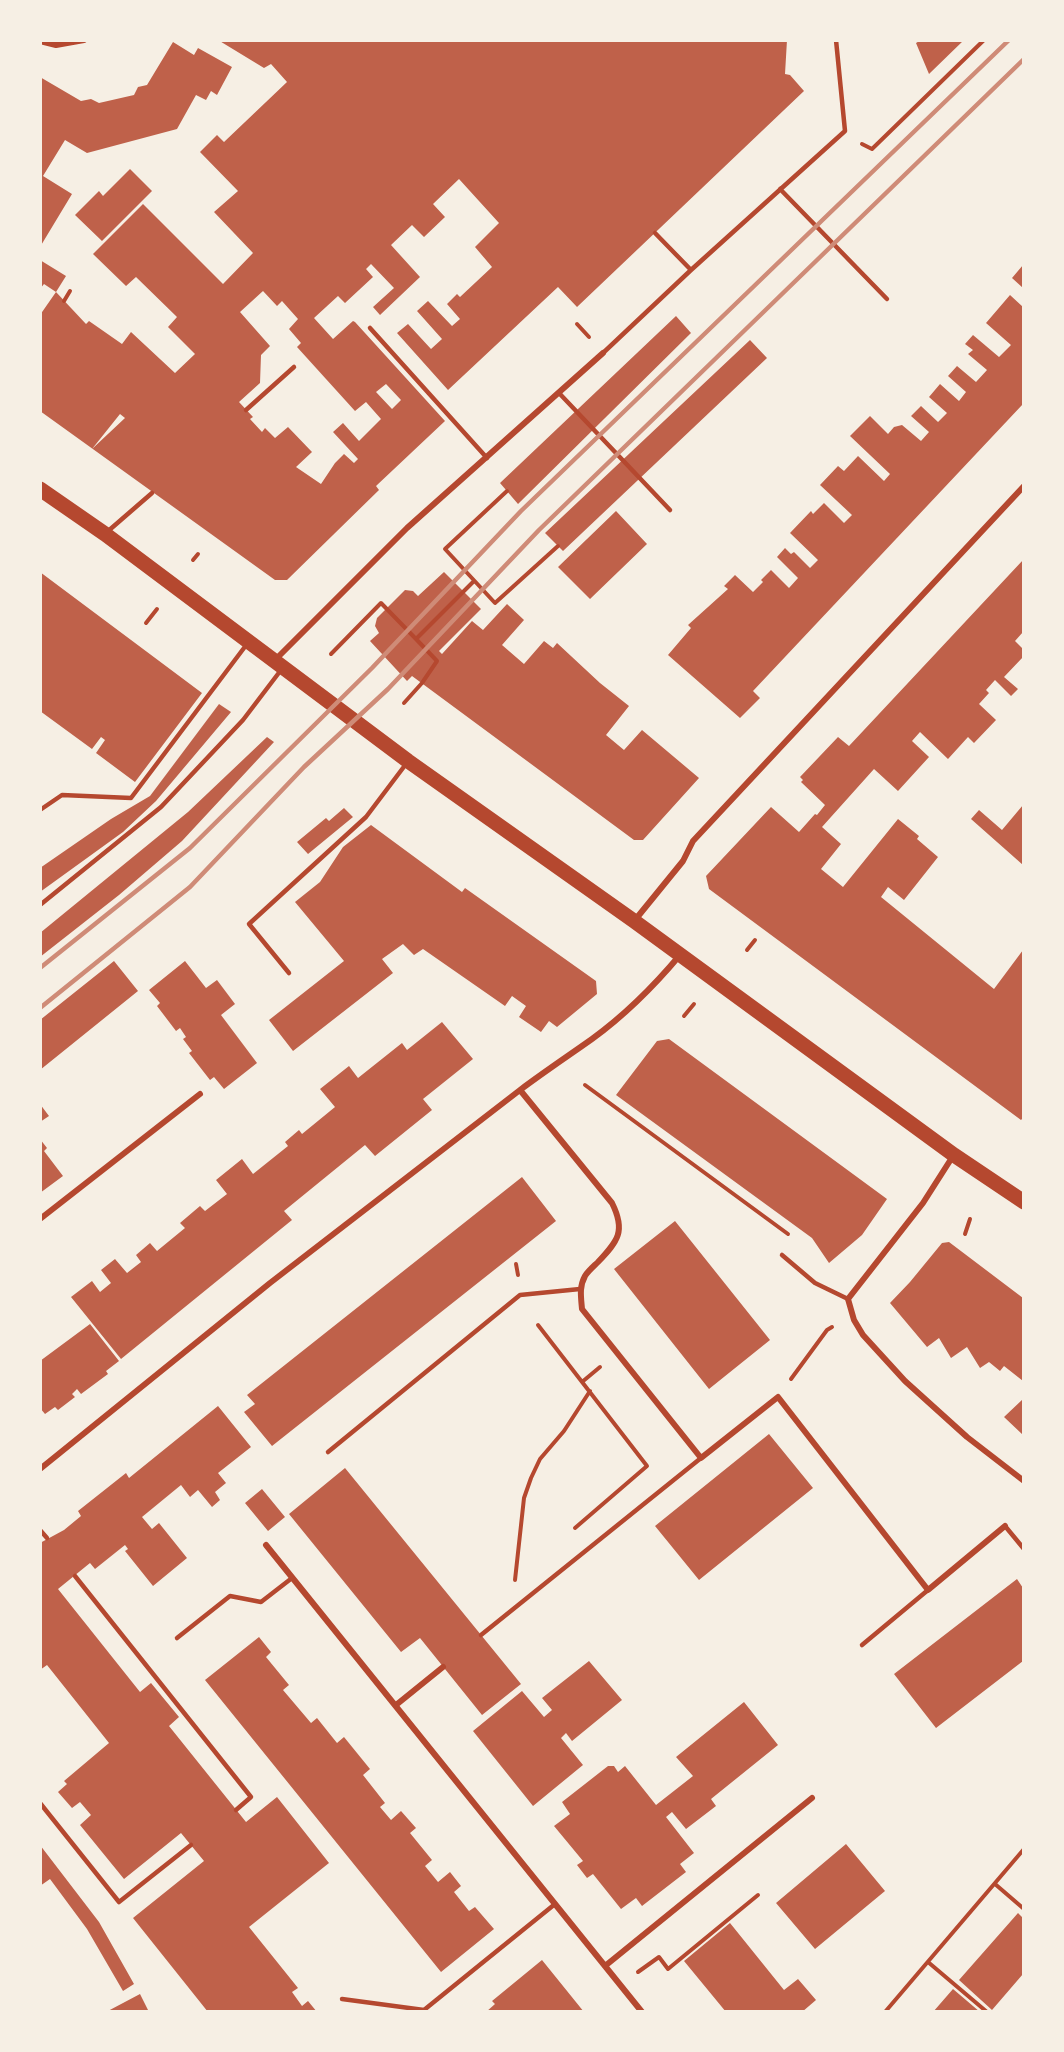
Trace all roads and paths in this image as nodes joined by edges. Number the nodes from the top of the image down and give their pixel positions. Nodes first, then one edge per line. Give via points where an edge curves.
1 (84, 40) edge
2 (837, 40) edge
3 (984, 40) edge
4 (40, 41) edge
5 (862, 144) dead end
6 (780, 189) junction
7 (655, 233) dead end
8 (691, 270) junction
9 (70, 291) dead end
10 (887, 299) dead end
11 (64, 301) dead end
12 (370, 328) dead end
13 (603, 353) joint
14 (294, 367) dead end
15 (559, 393) junction
16 (246, 410) dead end
17 (486, 458) junction
18 (1023, 486) edge
19 (40, 489) edge
20 (507, 491) dead end
21 (152, 493) dead end
22 (670, 510) dead end
23 (105, 534) junction
24 (558, 546) dead end
25 (198, 554) dead end
26 (193, 560) dead end
27 (474, 581) junction
28 (157, 609) dead end
29 (146, 624) dead end
30 (416, 639) junction
31 (249, 642) junction
32 (330, 654) dead end
33 (278, 664) junction
34 (404, 703) dead end
35 (408, 761) junction
36 (40, 810) edge
37 (40, 905) edge
38 (634, 921) junction
39 (755, 940) dead end
40 (747, 950) dead end
41 (680, 955) junction
42 (289, 973) dead end
43 (694, 1004) dead end
44 (684, 1016) dead end
45 (585, 1085) dead end
46 (520, 1090) junction
47 (200, 1094) dead end
48 (954, 1155) junction
49 (1023, 1202) edge
50 (40, 1219) edge
51 (970, 1219) dead end
52 (965, 1234) dead end
53 (794, 1238) dead end
54 (782, 1255) dead end
55 (580, 1289) junction
56 (848, 1299) junction
57 (854, 1320) junction
58 (538, 1325) dead end
59 (600, 1367) dead end
60 (582, 1382) junction
61 (590, 1391) junction
62 (778, 1397) junction
63 (328, 1452) dead end
64 (700, 1458) junction
65 (42, 1465) edge
66 (1023, 1481) edge
67 (661, 1490) junction
68 (1005, 1526) joint
69 (40, 1530) edge
70 (47, 1538) dead end
71 (266, 1545) dead end
72 (1023, 1549) edge
73 (75, 1576) dead end
74 (292, 1578) junction
75 (514, 1580) dead end
76 (928, 1590) junction
77 (481, 1635) dead end
78 (177, 1638) dead end
79 (862, 1645) dead end
80 (443, 1667) dead end
81 (396, 1705) junction
82 (812, 1798) dead end
83 (40, 1803) edge
84 (236, 1810) dead end
85 (191, 1845) dead end
86 (1023, 1850) edge
87 (994, 1884) junction
88 (758, 1895) dead end
89 (555, 1904) junction
90 (1023, 1909) edge
91 (928, 1962) junction
92 (605, 1966) junction
93 (638, 1972) dead end
94 (342, 2000) dead end
95 (642, 2012) edge
96 (885, 2012) edge
97 (987, 2012) edge

1 - 4 street via 56,45
2 - 6 lane via 845,131
3 - 5 path via 872,148
6 - 8 lane
6 - 10 lane
7 - 8 lane
8 - 13 lane
9 - 11 path
12 - 17 lane
13 - 15 street
14 - 16 lane
15 - 17 street
15 - 22 lane
17 - 33 street via 407,528
18 - 38 street via 693,841 683,861
19 - 23 main road
20 - 27 path via 445,549
21 - 23 lane
23 - 31 main road
24 - 27 path via 495,603
25 - 26 path
27 - 30 path
28 - 29 path
30 - 32 path via 381,603
30 - 34 path via 437,661
31 - 33 main road
31 - 36 lane via 131,798 62,795
33 - 35 main road
33 - 37 lane via 243,720 160,807
35 - 38 main road
35 - 42 lane via 366,817 249,924
38 - 41 main road
39 - 40 path
41 - 46 street via 625,1012
41 - 48 main road
43 - 44 path
45 - 53 path
46 - 55 street via 612,1203 619,1217 619,1234 612,1247 586,1274
46 - 65 street
47 - 50 street
48 - 49 main road
48 - 56 street via 923,1203
51 - 52 path
54 - 56 lane via 815,1282
55 - 63 lane via 520,1295
55 - 64 street via 582,1309
56 - 57 street
57 - 62 path via 826,1330
57 - 66 street via 904,1381
58 - 60 path
59 - 60 path
60 - 61 path
61 - 67 path
61 - 75 path via 540,1459 531,1478 524,1498
62 - 64 street
62 - 76 street
64 - 67 lane
67 - 77 lane
68 - 72 lane
68 - 76 street
69 - 70 lane
71 - 74 street
73 - 84 lane via 251,1797
74 - 78 lane via 261,1602 230,1596
74 - 81 street
76 - 79 lane
80 - 81 street
81 - 89 street
82 - 92 street
83 - 85 lane via 120,1902
86 - 87 path
87 - 90 path
87 - 91 path
88 - 93 path via 668,1969 659,1957
89 - 92 street
89 - 94 lane via 424,2010
91 - 96 path
91 - 97 path
92 - 95 street

